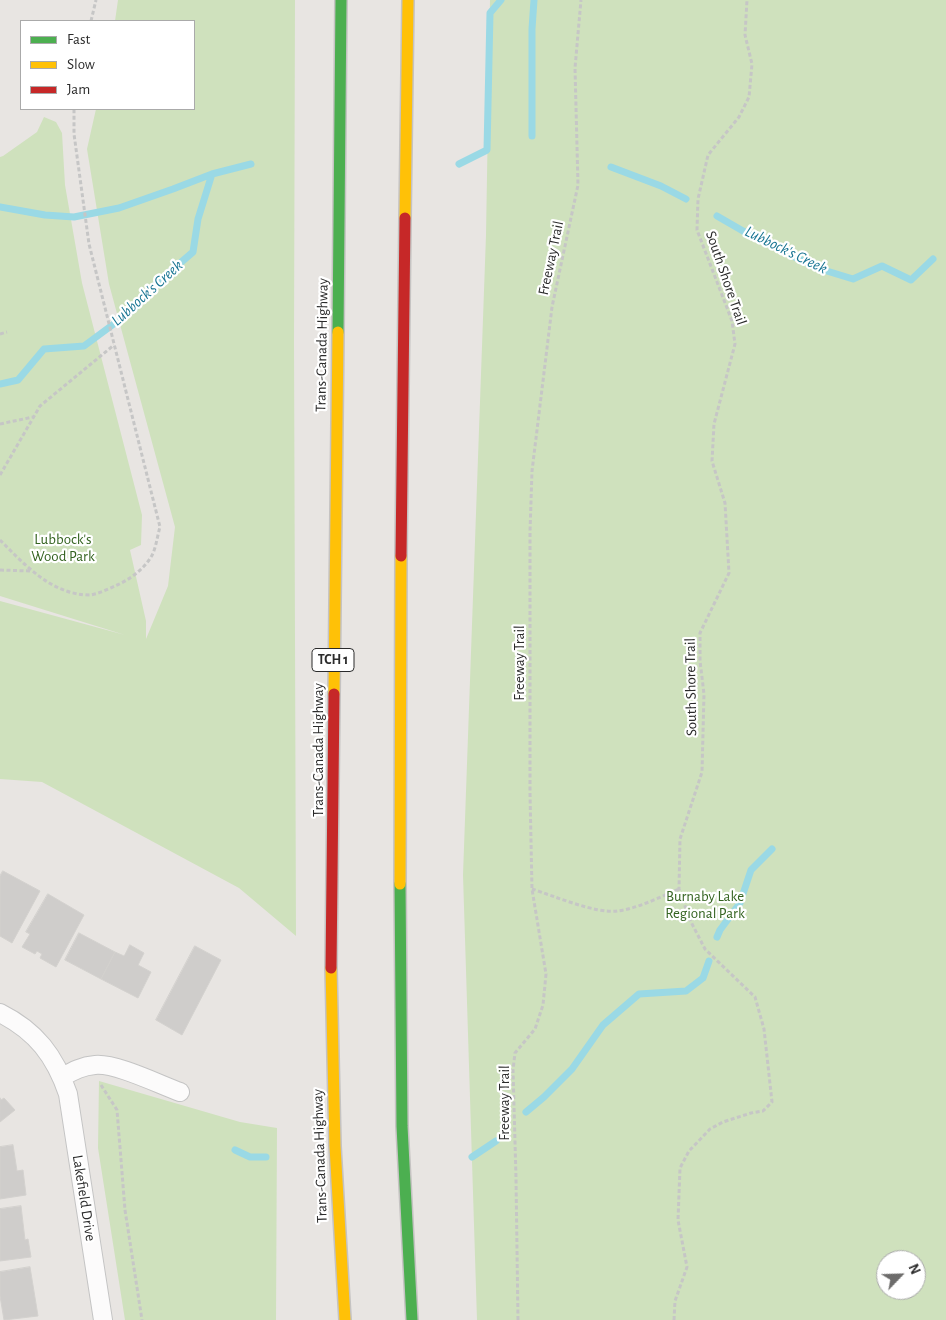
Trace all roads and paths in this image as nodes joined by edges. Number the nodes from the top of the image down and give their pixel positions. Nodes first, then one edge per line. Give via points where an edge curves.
1 (96, 0) edge
2 (341, 0) edge
3 (408, 0) edge
4 (581, 0) edge
5 (747, 0) edge
6 (91, 20) edge
7 (74, 110) edge
8 (7, 332) dead end
9 (0, 334) edge
10 (114, 344) junction
11 (33, 416) junction
12 (0, 424) edge
13 (0, 475) edge
14 (0, 540) edge
15 (0, 570) edge
16 (31, 571) junction
17 (679, 888) junction
18 (532, 889) junction
19 (0, 1013) edge
20 (62, 1077) junction
21 (101, 1085) dead end
22 (180, 1092) dead end
23 (103, 1320) edge
24 (142, 1320) edge
25 (345, 1320) edge
26 (412, 1320) edge
27 (518, 1320) edge
28 (674, 1320) edge

1 - 6 path
2 - 25 highway, Trans-Canada Highway / TCH 1 via 331,1068
3 - 26 highway via 400,674 400,1066
4 - 18 path, Freeway Trail via 575,68 578,185 552,307 532,471
5 - 17 path, South Shore Trail via 745,35 752,64 749,97 739,117 708,155 698,199 697,230 732,321 735,344 714,424 712,461 725,503 729,573 700,633 704,694 702,772 680,839
7 - 10 path via 74,134 89,244
8 - 9 path
10 - 11 path via 40,406
10 - 16 path via 160,528 152,556 124,582 92,595 72,593
11 - 12 path
11 - 13 path
14 - 16 path
15 - 16 path
17 - 18 path via 617,911 600,910
17 - 28 path, South Shore Trail via 705,949 755,997 764,1029 772,1102 763,1111 710,1129 689,1151 680,1168 678,1220 687,1267 675,1301
18 - 27 path, Freeway Trail via 546,974 544,997 535,1029 515,1053 513,1070
19 - 20 street, Lakefield Drive via 26,1028 37,1039
20 - 22 street via 78,1068 96,1064
20 - 23 street, Lakefield Drive via 68,1094
21 - 24 path via 117,1110 124,1210

